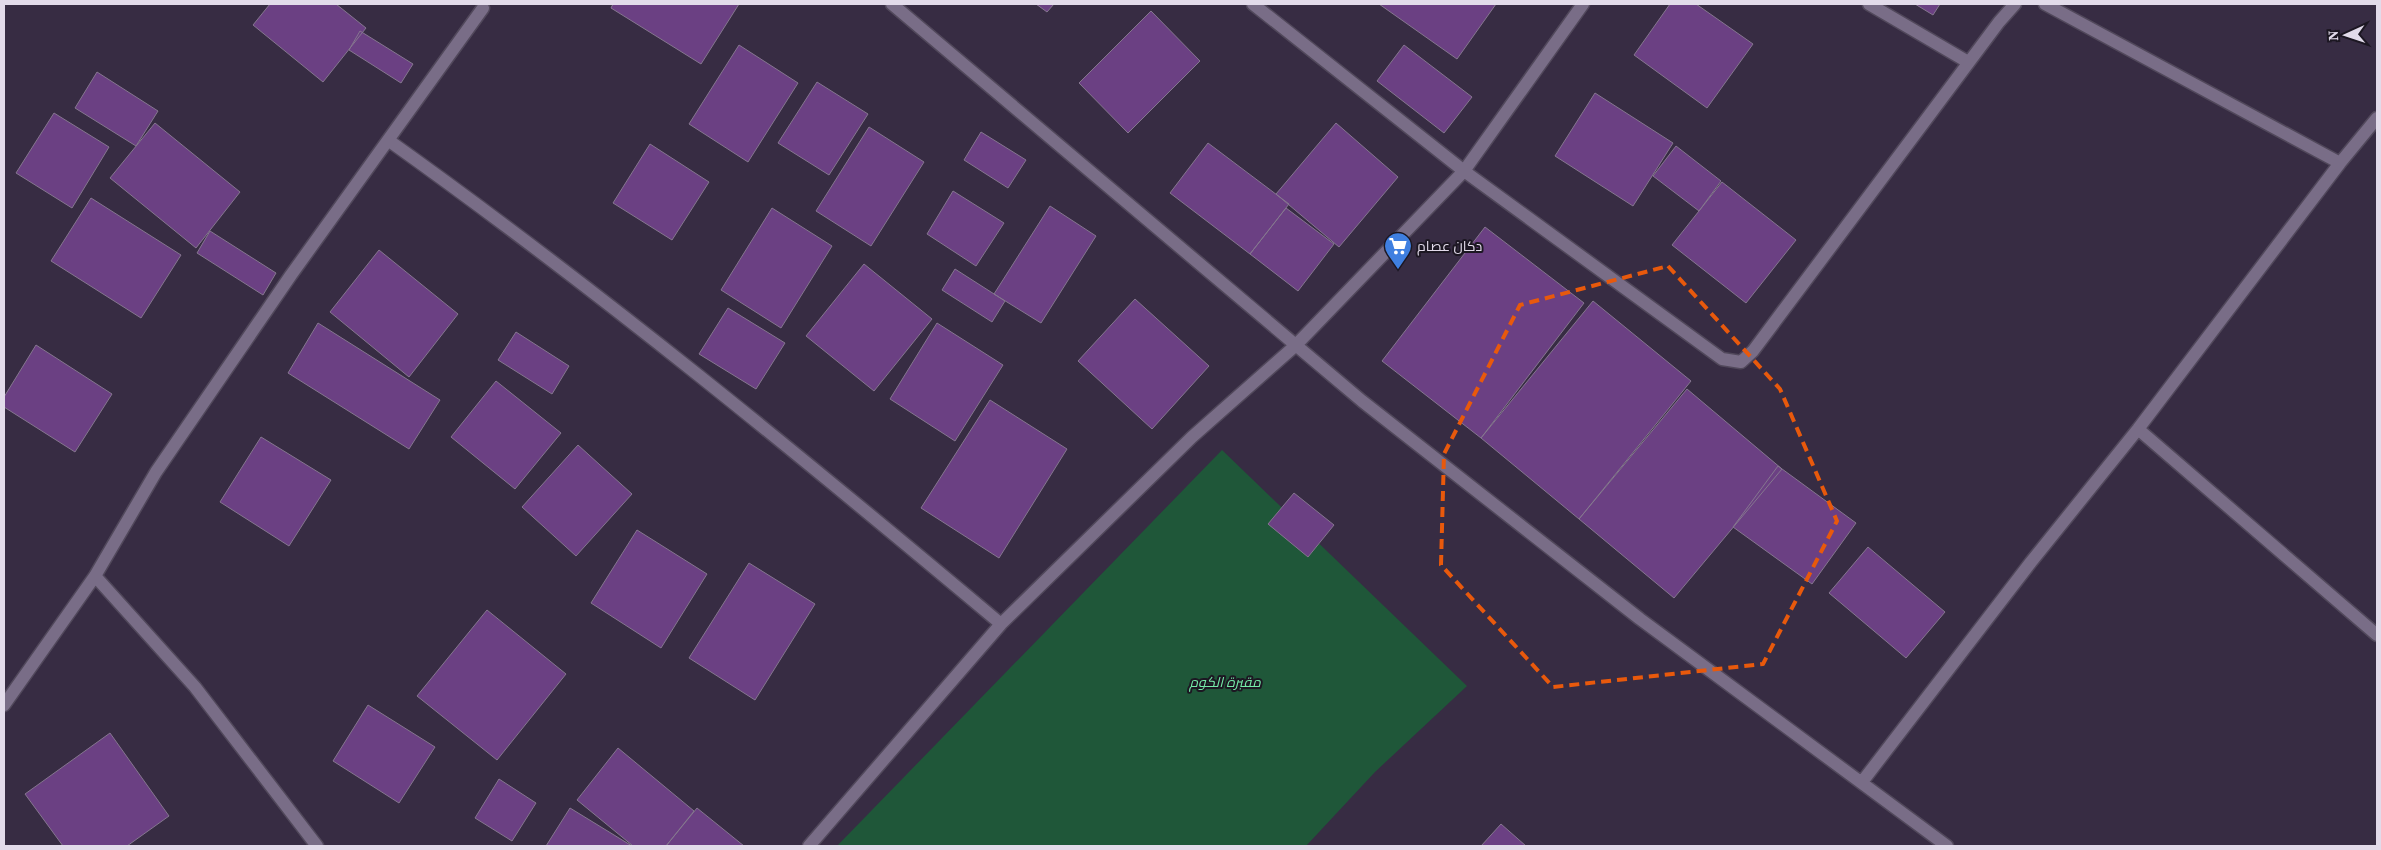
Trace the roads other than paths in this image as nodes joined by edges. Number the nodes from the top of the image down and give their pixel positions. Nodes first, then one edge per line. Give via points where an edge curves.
1 (892, 4) edge
2 (1583, 4) edge
3 (1869, 4) edge
4 (2016, 4) edge
5 (2045, 4) edge
6 (1261, 6) edge
7 (483, 8) dead end
8 (1968, 62) junction
9 (2377, 118) edge
10 (388, 140) junction
11 (2340, 163) junction
12 (1464, 171) junction
13 (1295, 346) junction
14 (2138, 429) junction
15 (95, 576) junction
16 (1001, 624) junction
17 (2377, 635) edge
18 (4, 705) edge
19 (1862, 782) junction
20 (317, 846) edge
21 (809, 846) edge
22 (1947, 846) edge

1 - 13 street via 1246,301
2 - 12 street
3 - 8 street
4 - 8 street
5 - 11 street
6 - 12 street
7 - 10 street
8 - 12 street via 1754,351 1741,362 1722,360
9 - 11 street
10 - 15 street via 156,472
10 - 16 street via 527,240 692,370
11 - 14 street
12 - 13 street
13 - 16 street via 1192,437
13 - 19 street via 1640,619
14 - 17 street
14 - 19 street
15 - 18 street
15 - 20 street via 196,687
16 - 21 street
19 - 22 street

